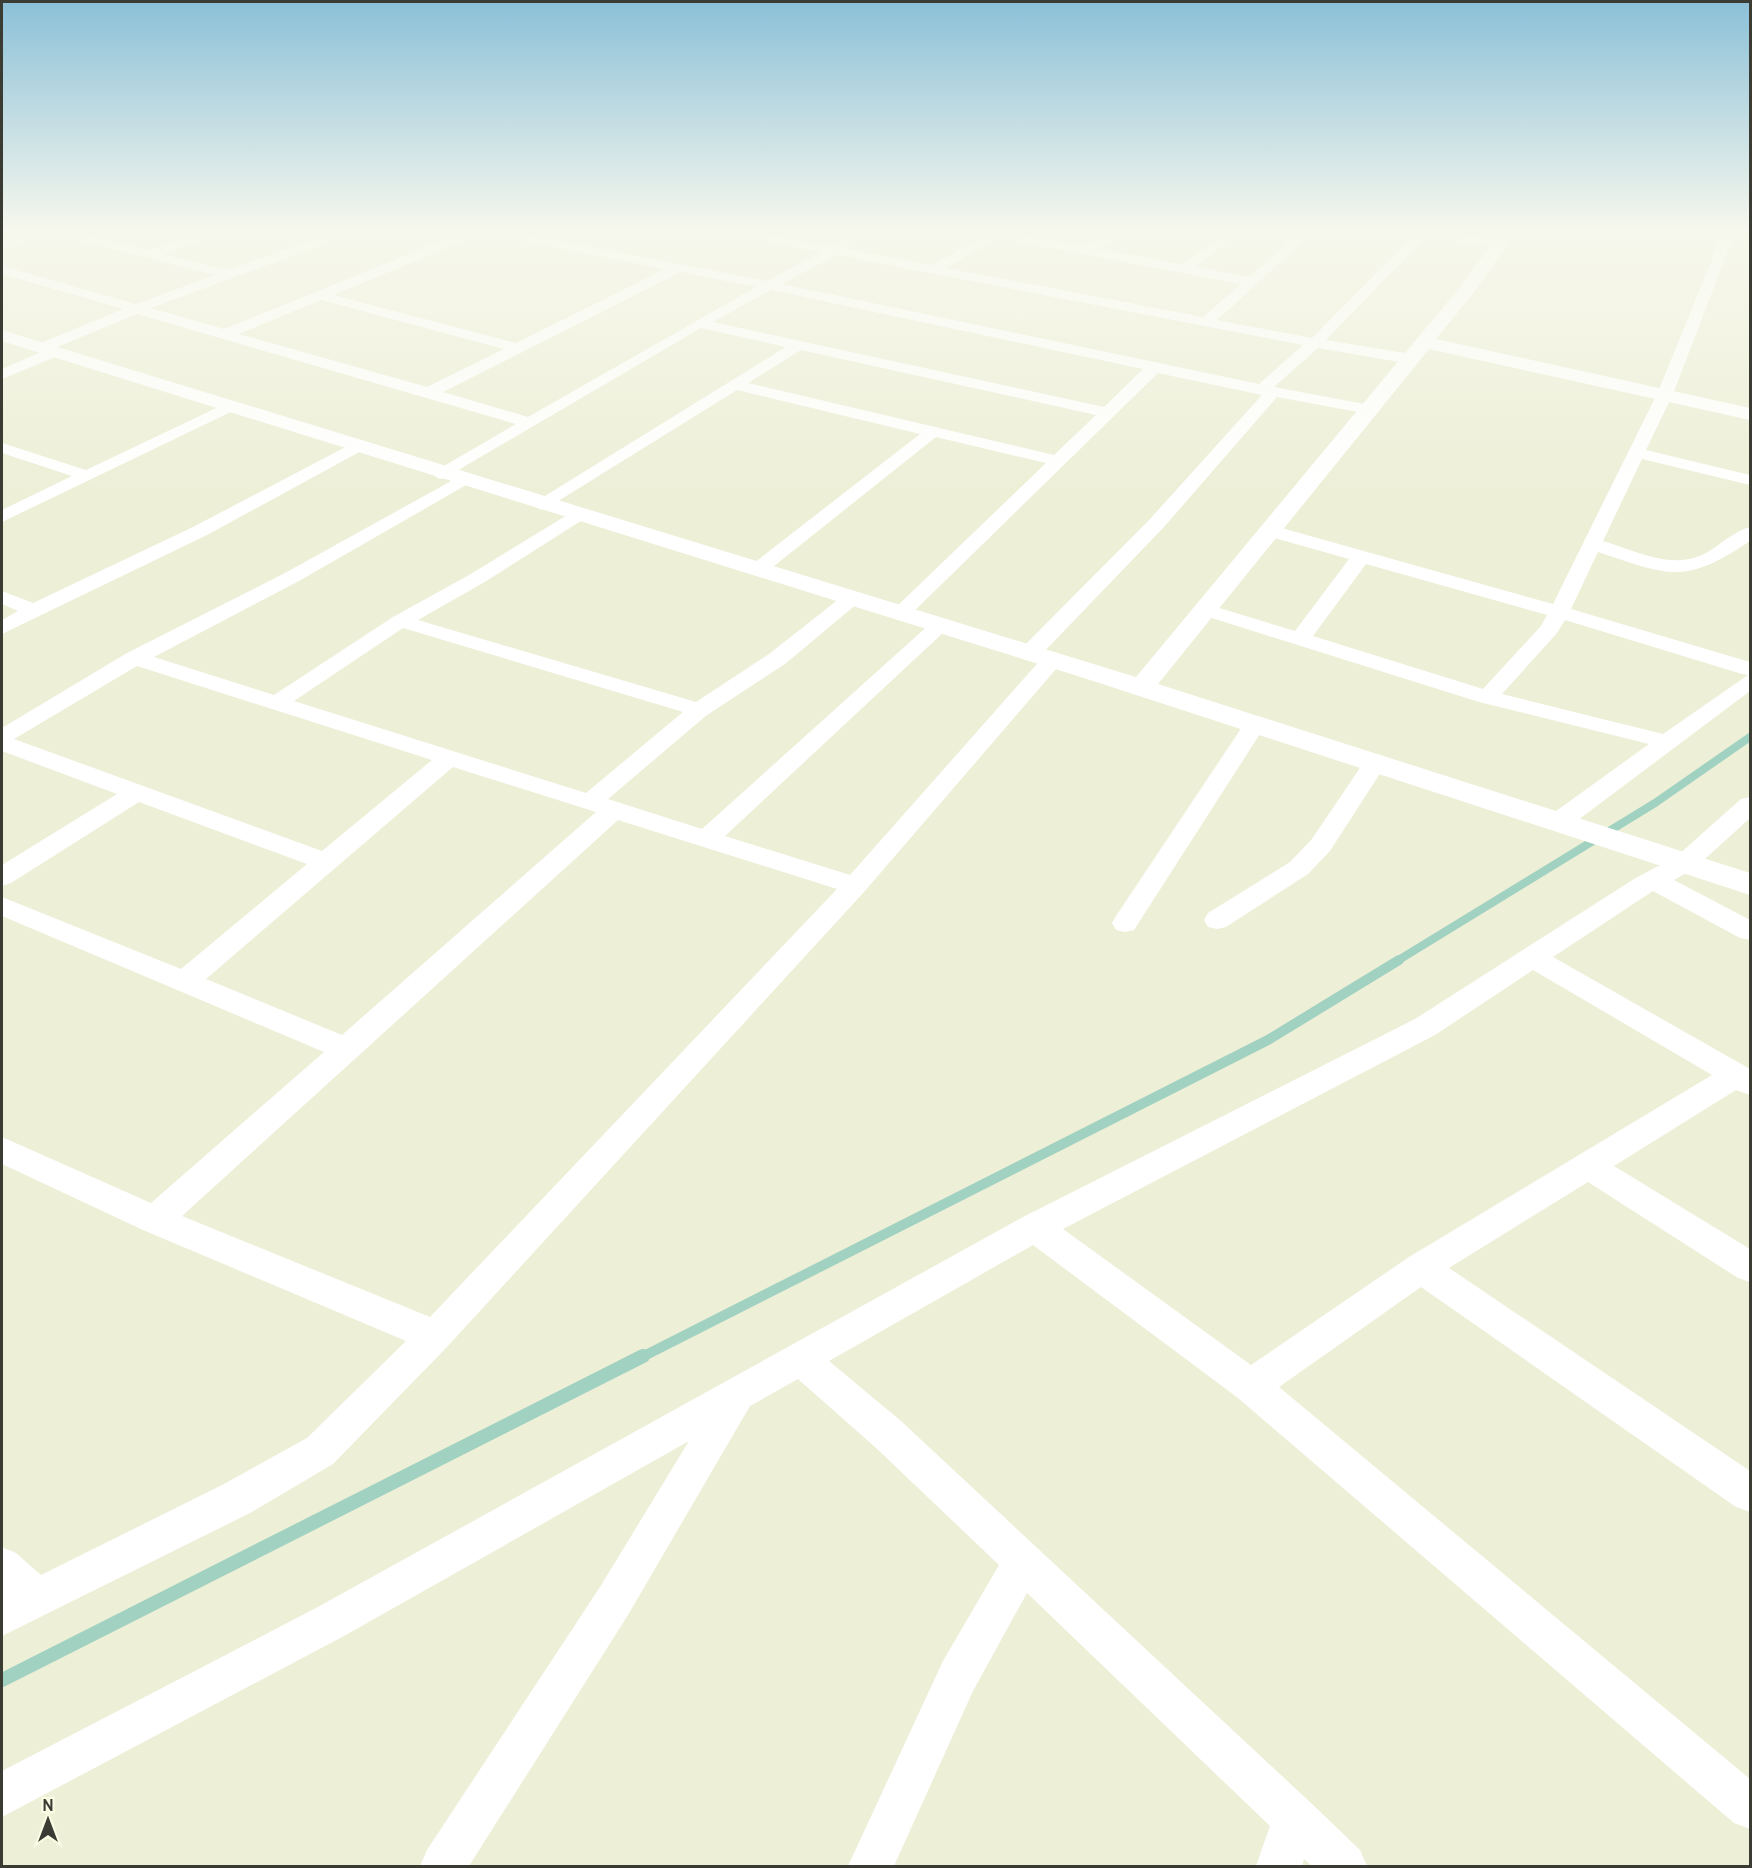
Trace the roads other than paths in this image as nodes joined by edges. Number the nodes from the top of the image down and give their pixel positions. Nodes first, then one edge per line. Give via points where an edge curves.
1 (118, 317) edge
2 (165, 317) edge
3 (266, 317) edge
4 (402, 317) edge
5 (579, 317) edge
6 (710, 317) edge
7 (920, 317) edge
8 (1181, 317) edge
9 (1211, 317) edge
10 (1340, 317) edge
11 (1445, 317) edge
12 (1695, 317) edge
13 (1206, 322) junction
14 (699, 323) junction
15 (225, 334) junction
16 (2, 335) edge
17 (1315, 343) junction
18 (799, 345) junction
19 (517, 348) junction
20 (48, 350) junction
21 (1418, 350) junction
22 (1155, 367) junction
23 (2, 374) edge
24 (735, 384) junction
25 (1268, 391) junction
26 (428, 393) junction
27 (1665, 394) junction
28 (231, 406) junction
29 (1369, 409) junction
30 (1107, 413) junction
31 (1750, 414) edge
32 (529, 422) junction
33 (934, 431) junction
34 (357, 446) junction
35 (2, 448) edge
36 (1637, 453) junction
37 (1058, 461) junction
38 (88, 476) junction
39 (453, 477) junction
40 (1750, 480) edge
41 (541, 504) junction
42 (577, 515) junction
43 (2, 517) edge
44 (1271, 531) junction
45 (1750, 533) edge
46 (1592, 544) junction
47 (1361, 557) junction
48 (757, 570) junction
49 (2, 597) edge
50 (851, 599) junction
51 (34, 610) junction
52 (1206, 610) junction
53 (1558, 612) junction
54 (900, 614) junction
55 (400, 621) junction
56 (939, 626) junction
57 (2, 628) edge
58 (1300, 639) junction
59 (1041, 657) junction
60 (135, 658) junction
61 (1750, 669) edge
62 (1750, 681) edge
63 (1140, 688) junction
64 (1487, 697) junction
65 (276, 703) junction
66 (699, 710) junction
67 (1256, 723) junction
68 (2, 736) edge
69 (1668, 742) junction
70 (2, 743) edge
71 (449, 758) junction
72 (1376, 761) junction
73 (136, 793) junction
74 (1750, 805) edge
75 (601, 807) junction
76 (1574, 824) junction
77 (705, 840) junction
78 (326, 862) junction
79 (1672, 867) junction
80 (2, 877) edge
81 (1750, 884) edge
82 (855, 886) junction
83 (2, 906) edge
84 (1217, 920) dead end
85 (1125, 923) dead end
86 (1750, 931) edge
87 (1532, 957) junction
88 (184, 982) junction
89 (346, 1049) junction
90 (1743, 1079) edge
91 (2, 1150) edge
92 (1588, 1166) junction
93 (154, 1220) junction
94 (1035, 1227) junction
95 (1750, 1267) edge
96 (1421, 1268) junction
97 (435, 1336) junction
98 (800, 1358) junction
99 (1251, 1386) junction
100 (735, 1397) junction
101 (1750, 1493) edge
102 (1023, 1561) junction
103 (2, 1568) edge
104 (37, 1599) junction
105 (2, 1616) edge
106 (2, 1795) edge
107 (1750, 1807) edge
108 (1295, 1819) junction
109 (442, 1866) edge
110 (871, 1866) edge
111 (1279, 1866) edge
112 (1344, 1866) edge

1 - 20 street
2 - 15 street
3 - 15 street
4 - 19 street
5 - 19 street
6 - 14 street
7 - 22 street
8 - 13 street
9 - 13 street
10 - 17 street
11 - 21 street
12 - 27 street
13 - 17 street
14 - 18 street
14 - 32 street
15 - 26 street
16 - 20 street
17 - 21 street
17 - 25 street
18 - 24 street
18 - 30 street
19 - 26 street
20 - 23 street
20 - 28 street
21 - 27 street
21 - 29 street
22 - 25 street
22 - 30 street
24 - 33 street
24 - 41 street
25 - 29 street
25 - 59 street
26 - 32 street
27 - 31 street
27 - 36 street
28 - 34 street
28 - 38 street
29 - 44 street
30 - 37 street
32 - 39 street
33 - 37 street
33 - 48 street
34 - 39 street
34 - 51 street via 200,531
35 - 38 street
36 - 40 street
36 - 46 street
37 - 54 street
38 - 43 street
39 - 41 street
39 - 60 street via 292,577
41 - 42 street
42 - 48 street
42 - 55 street via 476,579
44 - 47 street
44 - 52 street
45 - 46 street via 1686,568
46 - 53 street
47 - 53 street
47 - 58 street
48 - 50 street
49 - 51 street
50 - 54 street
50 - 66 street via 777,658
51 - 57 street
52 - 58 street
52 - 63 street
53 - 61 street
53 - 64 street via 1550,629
54 - 56 street
55 - 65 street
55 - 66 street
56 - 59 street
56 - 77 street
58 - 64 street
59 - 63 street
59 - 82 street
60 - 65 street
60 - 68 street
62 - 69 street
63 - 67 street
64 - 69 street
65 - 71 street
66 - 75 street
67 - 72 street
67 - 85 street
69 - 76 street
70 - 73 street
71 - 75 street
71 - 78 street
72 - 76 street
72 - 84 street via 1321,845 1299,868
73 - 78 street
73 - 80 street
74 - 79 street
75 - 77 street
75 - 89 street
76 - 79 street
77 - 82 street
78 - 88 street
79 - 81 street
79 - 86 street
79 - 87 street
82 - 97 street
83 - 88 street
87 - 90 street
87 - 94 street via 1425,1027
88 - 89 street
89 - 93 street
90 - 92 street
91 - 93 street
92 - 95 street
92 - 96 street
93 - 97 street
94 - 98 street
94 - 99 street
96 - 99 street
96 - 101 street
97 - 104 street via 320,1451 236,1499
98 - 100 street
98 - 102 street via 888,1434
99 - 107 street
100 - 106 street via 330,1622
100 - 109 street via 614,1601
102 - 108 street
102 - 110 street via 958,1676
103 - 104 street
104 - 105 street
108 - 111 street
108 - 112 street

